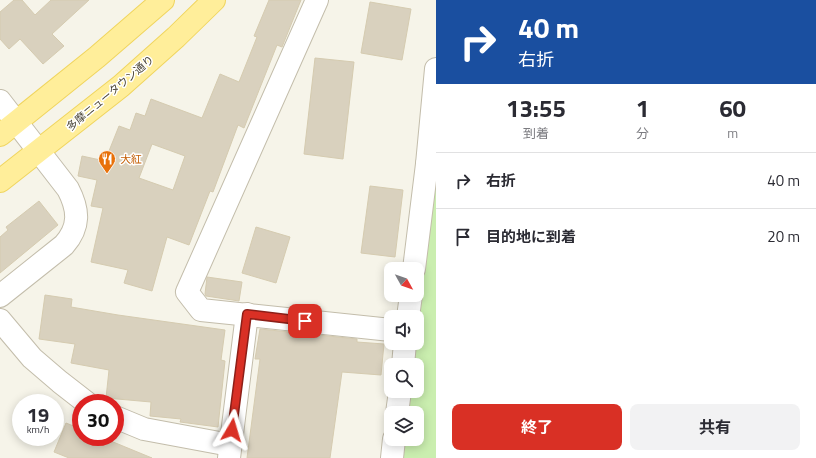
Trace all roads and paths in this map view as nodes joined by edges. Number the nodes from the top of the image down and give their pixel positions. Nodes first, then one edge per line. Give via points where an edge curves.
1 (163, 0) edge
2 (214, 0) edge
3 (317, 0) edge
4 (436, 69) edge
5 (0, 101) edge
6 (8, 128) edge
7 (38, 151) junction
8 (432, 164) edge
9 (0, 181) edge
10 (415, 262) edge
11 (0, 296) edge
12 (247, 314) junction
13 (0, 320) edge
14 (384, 329) edge
15 (75, 394) edge
16 (124, 421) edge
17 (393, 446) edge
18 (230, 451) edge
19 (392, 458) edge

1 - 6 main road
2 - 7 main road, 多摩ニュータウン通り via 121,86
3 - 12 street via 187,292 201,310
4 - 8 street
5 - 6 street
6 - 7 street
7 - 9 main road, 多摩ニュータウン通り
7 - 11 street via 68,189 74,201 75,229 64,245
8 - 10 street
12 - 14 street
12 - 18 street
13 - 15 street via 32,358
16 - 18 street via 144,429
17 - 19 street

